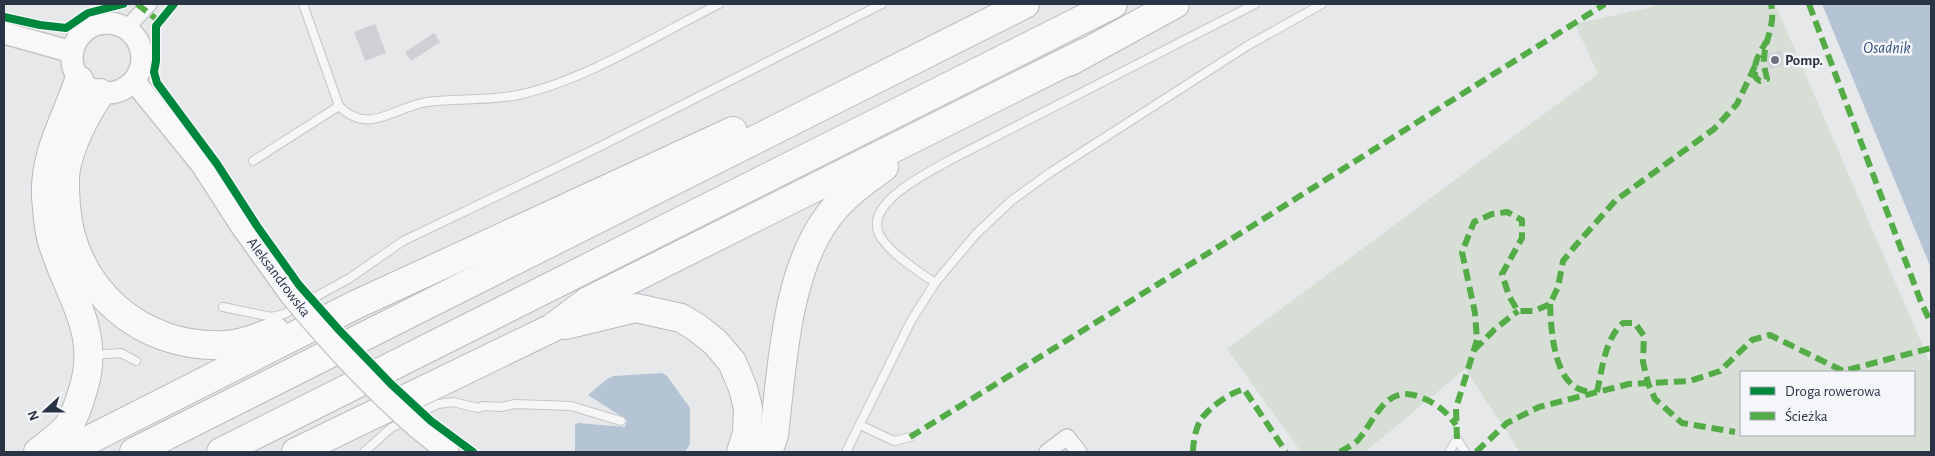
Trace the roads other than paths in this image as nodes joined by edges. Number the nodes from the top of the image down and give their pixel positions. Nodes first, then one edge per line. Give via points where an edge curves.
1 (149, 4) edge
2 (303, 4) edge
3 (719, 4) edge
4 (882, 4) edge
5 (1025, 4) edge
6 (1113, 4) edge
7 (1175, 4) edge
8 (1255, 4) edge
9 (1322, 4) edge
10 (127, 28) junction
11 (4, 33) edge
12 (72, 52) junction
13 (1084, 53) junction
14 (923, 55) junction
15 (134, 81) junction
16 (90, 86) junction
17 (339, 106) junction
18 (253, 161) dead end
19 (935, 283) junction
20 (355, 305) junction
21 (223, 307) dead end
22 (552, 328) junction
23 (89, 355) junction
24 (136, 361) dead end
25 (621, 421) dead end
26 (860, 425) junction
27 (910, 437) dead end
28 (38, 452) edge
29 (59, 452) edge
30 (134, 452) edge
31 (221, 452) edge
32 (296, 452) edge
33 (365, 452) edge
34 (448, 452) edge
35 (741, 452) edge
36 (768, 452) edge
37 (846, 452) edge
38 (1047, 452) edge
39 (1079, 452) edge
40 (1449, 452) edge
41 (1466, 452) edge

1 - 10 street
2 - 17 lane
3 - 17 lane via 591,69 517,95 426,102 378,119 360,120
4 - 21 lane via 595,149 403,241 350,278 284,314 272,316
5 - 14 highway
6 - 31 highway
7 - 13 highway
8 - 19 lane via 948,161 890,199 880,211 877,227 881,238
9 - 19 lane via 1246,46 1010,201 976,234
10 - 12 main road via 116,23 93,25 83,31
10 - 15 main road via 140,43 142,53 142,63
11 - 12 main road
12 - 16 main road via 72,62
13 - 22 highway via 588,301
13 - 36 highway via 884,167 846,196 827,218 802,266 792,299 774,435
14 - 20 highway via 694,148
14 - 30 highway
15 - 16 main road via 113,93
15 - 34 main road, Aleksandrowska, bridge via 202,165 242,228 324,336 418,428
16 - 20 highway via 91,106 75,137 66,170 67,218 82,266 98,292 120,311 148,331 178,342 226,345
16 - 23 highway via 49,160 46,195 51,240 79,307 87,333
17 - 18 lane
19 - 26 lane via 911,320
20 - 29 highway via 77,446
22 - 32 highway
22 - 35 highway via 636,308 681,318 696,327 732,362 743,388 748,408 748,434
23 - 24 lane via 121,353
23 - 28 highway via 86,381 73,417 68,426
25 - 33 lane via 571,406 515,404 478,408 453,402 438,404 391,428
26 - 27 lane via 894,441
26 - 37 lane
38 - 39 street via 1067,437
40 - 41 lane via 1457,439

